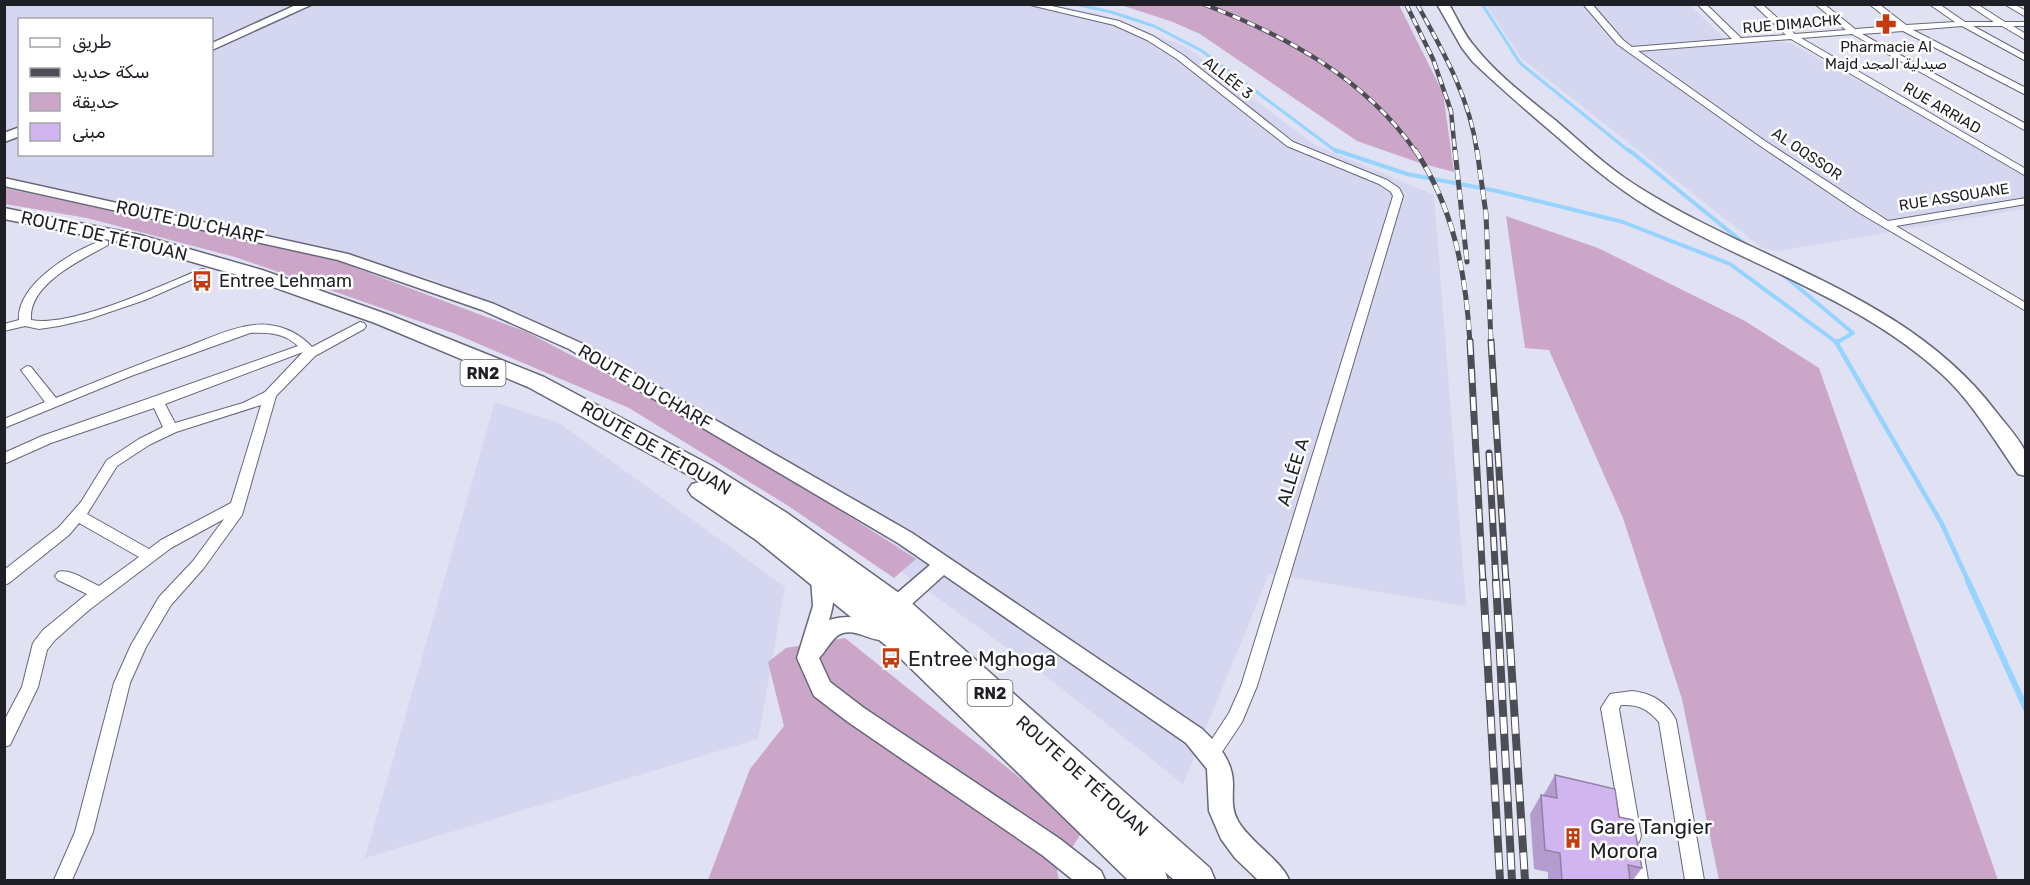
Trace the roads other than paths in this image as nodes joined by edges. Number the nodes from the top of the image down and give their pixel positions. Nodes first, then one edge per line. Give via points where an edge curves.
1 (308, 4) edge
2 (1030, 4) edge
3 (1443, 4) edge
4 (1587, 4) edge
5 (1701, 4) edge
6 (1757, 4) edge
7 (1819, 4) edge
8 (1873, 4) edge
9 (1933, 4) edge
10 (1971, 4) edge
11 (2008, 4) edge
12 (2025, 15) edge
13 (1963, 24) junction
14 (2000, 24) junction
15 (2025, 24) edge
16 (1904, 28) junction
17 (1853, 32) junction
18 (1795, 38) junction
19 (2025, 38) edge
20 (1740, 42) junction
21 (213, 47) edge
22 (1632, 49) junction
23 (2025, 59) edge
24 (2025, 92) edge
25 (2025, 128) edge
26 (18, 132) edge
27 (4, 138) edge
28 (2025, 173) edge
29 (4, 182) edge
30 (1398, 196) joint
31 (2025, 201) edge
32 (4, 213) edge
33 (4, 222) edge
34 (1888, 224) junction
35 (104, 243) junction
36 (203, 272) junction
37 (2025, 308) edge
38 (25, 322) junction
39 (360, 326) junction
40 (4, 328) edge
41 (309, 350) junction
42 (27, 370) dead end
43 (270, 395) junction
44 (157, 401) junction
45 (54, 404) junction
46 (4, 424) edge
47 (171, 429) junction
48 (4, 459) edge
49 (2025, 469) edge
50 (237, 506) junction
51 (78, 516) junction
52 (150, 556) junction
53 (944, 564) junction
54 (63, 576) dead end
55 (821, 578) junction
56 (4, 579) edge
57 (101, 594) junction
58 (896, 606) junction
59 (904, 644) junction
60 (808, 658) junction
61 (4, 740) edge
62 (1212, 753) junction
63 (1074, 788) junction
64 (63, 880) edge
65 (1092, 880) edge
66 (1151, 880) edge
67 (1197, 880) edge
68 (1276, 880) edge
69 (1640, 880) edge
70 (1695, 880) edge

1 - 21 street
2 - 30 street, ALLÉE 3 via 1116,23 1150,38 1290,144 1383,182
3 - 49 main road via 1468,48 1505,85 1611,174 1675,215 1809,280 1899,330 1951,372 1978,401
4 - 22 street, AL OQSSOR via 1620,42
5 - 20 street
6 - 18 street, RUE ARRIAD
7 - 17 street
8 - 16 street
9 - 13 street
10 - 14 street
11 - 12 street
13 - 14 street, RUE DIMACHK
13 - 16 street, RUE DIMACHK
13 - 23 street
14 - 15 street, RUE DIMACHK
14 - 19 street
16 - 17 street, RUE DIMACHK
16 - 24 street
17 - 18 street, RUE DIMACHK
17 - 25 street
18 - 20 street, RUE DIMACHK
18 - 28 street, RUE ARRIAD
20 - 22 street, RUE DIMACHK
22 - 34 street, AL OQSSOR via 1762,143
26 - 27 street
29 - 53 street, ROUTE DU CHARF via 320,252 488,307 626,374
30 - 62 street, ALLÉE A via 1249,686 1236,717
31 - 34 street, RUE ASSOUANE
32 - 58 highway, ROUTE DE TÉTOUAN / RN2 via 133,239 255,274 527,377 703,471
33 - 35 highway, ROUTE DE TÉTOUAN / RN2
34 - 37 street, AL OQSSOR
35 - 36 highway, ROUTE DE TÉTOUAN / RN2
35 - 38 street via 46,277 28,300
36 - 38 street via 113,307 47,325
36 - 39 highway, ROUTE DE TÉTOUAN / RN2
38 - 40 street
39 - 41 street
39 - 55 highway, ROUTE DE TÉTOUAN / RN2 via 524,391 610,435 721,503
41 - 43 street
41 - 44 street
41 - 45 street via 296,337 268,328 249,330
42 - 45 street
43 - 47 street
43 - 50 street
44 - 47 street
44 - 48 street via 60,433
45 - 46 street
47 - 51 street via 112,463
50 - 52 street
50 - 64 street via 215,543 165,601 139,645 114,709 84,832
51 - 52 street
51 - 56 street via 55,540
52 - 57 street
53 - 58 street
53 - 62 street, ROUTE DU CHARF via 1194,736
54 - 57 street
55 - 59 highway, ROUTE DE TÉTOUAN / RN2
55 - 60 street via 824,606
57 - 61 street via 39,648 30,687
58 - 63 highway, ROUTE DE TÉTOUAN / RN2
59 - 60 street via 860,624 845,624 823,634
59 - 63 highway, ROUTE DE TÉTOUAN / RN2
60 - 65 street via 822,689 835,701 1051,847
62 - 68 street via 1220,771 1224,819 1252,860
63 - 66 highway, ROUTE DE TÉTOUAN / RN2
63 - 67 highway, ROUTE DE TÉTOUAN / RN2
69 - 70 street via 1610,708 1623,697 1649,702 1667,720

